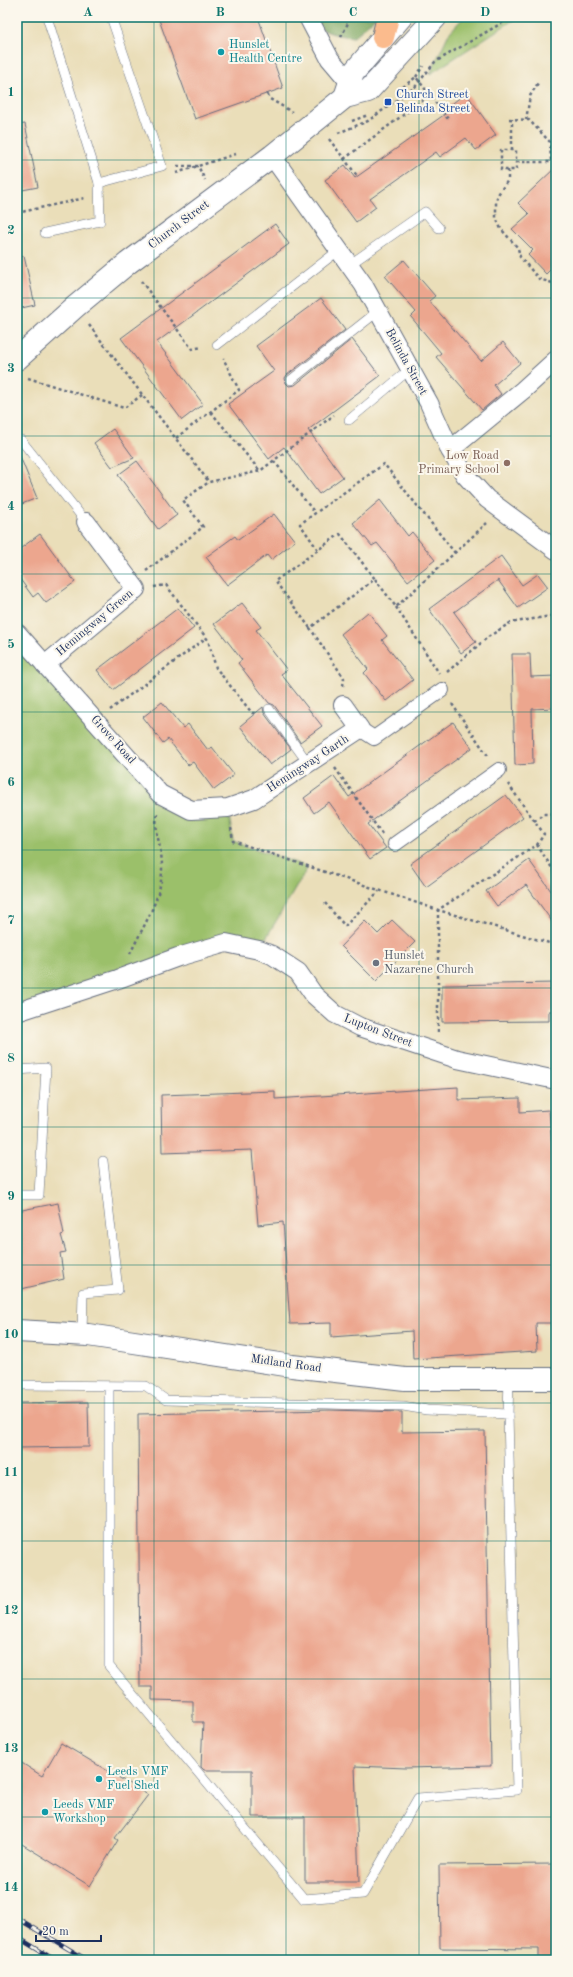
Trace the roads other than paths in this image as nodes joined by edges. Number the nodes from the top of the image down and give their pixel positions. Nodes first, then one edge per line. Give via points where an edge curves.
1 (47, 17) edge
2 (111, 17) edge
3 (308, 17) edge
4 (401, 17) edge
5 (436, 17) edge
6 (386, 27) edge
7 (351, 91) junction
8 (272, 156) junction
9 (99, 182) junction
10 (439, 228) dead end
11 (45, 233) dead end
12 (339, 250) junction
13 (349, 265) junction
14 (377, 312) junction
15 (217, 345) road end
16 (556, 360) edge
17 (20, 368) edge
18 (409, 370) junction
19 (291, 380) dead end
20 (349, 420) road end
21 (21, 440) dead end
22 (450, 450) junction
23 (86, 522) joint
24 (556, 550) edge
25 (17, 633) edge
26 (45, 665) junction
27 (442, 690) road end
28 (343, 705) road end
29 (269, 709) road end
30 (360, 729) junction
31 (308, 763) junction
32 (498, 770) road end
33 (228, 808) joint
34 (395, 844) road end
35 (17, 1012) edge
36 (17, 1070) edge
37 (556, 1080) edge
38 (103, 1161) dead end
39 (17, 1195) edge
40 (17, 1331) edge
41 (82, 1334) junction
42 (509, 1379) junction
43 (556, 1379) edge
44 (17, 1385) edge
45 (109, 1386) junction
46 (508, 1414) junction

1 - 9 lane
2 - 9 lane via 162,166
3 - 7 street via 330,59
4 - 6 street, Church Street
5 - 7 street, Church Street via 368,91
6 - 7 street, Church Street via 353,73
7 - 8 street, Church Street via 319,132
8 - 12 street, Belinda Street
8 - 17 street, Church Street via 128,263 75,307
9 - 11 lane via 100,221
10 - 13 lane via 425,212
12 - 13 street, Belinda Street
12 - 15 lane
13 - 14 street, Belinda Street via 363,284
14 - 18 street, Belinda Street
14 - 19 lane
16 - 22 street
18 - 20 lane
18 - 22 street, Belinda Street
21 - 23 lane
22 - 24 street, Belinda Street via 465,475 487,499
23 - 26 street, Hemingway Green via 134,585
25 - 26 street, Grove Road
26 - 33 street, Grove Road via 160,794 192,810
27 - 30 street via 374,738
28 - 30 street, Hemingway Garth
29 - 31 lane
30 - 31 street, Hemingway Garth
31 - 33 street, Hemingway Garth via 254,799
32 - 34 street
35 - 37 street, Lupton Street via 118,979 178,956 226,944 272,955 298,972 314,995 335,1014 360,1027 457,1059
36 - 39 lane via 46,1068 39,1195
38 - 41 lane via 118,1290 83,1293
40 - 41 street, Midland Road
41 - 42 street, Midland Road via 292,1366 405,1379
42 - 43 street, Midland Road
42 - 46 lane
44 - 45 lane
45 - 46 lane via 146,1386 166,1400 403,1406 427,1410
45 - 46 lane via 109,1666 304,1899 363,1894 418,1798 517,1790

